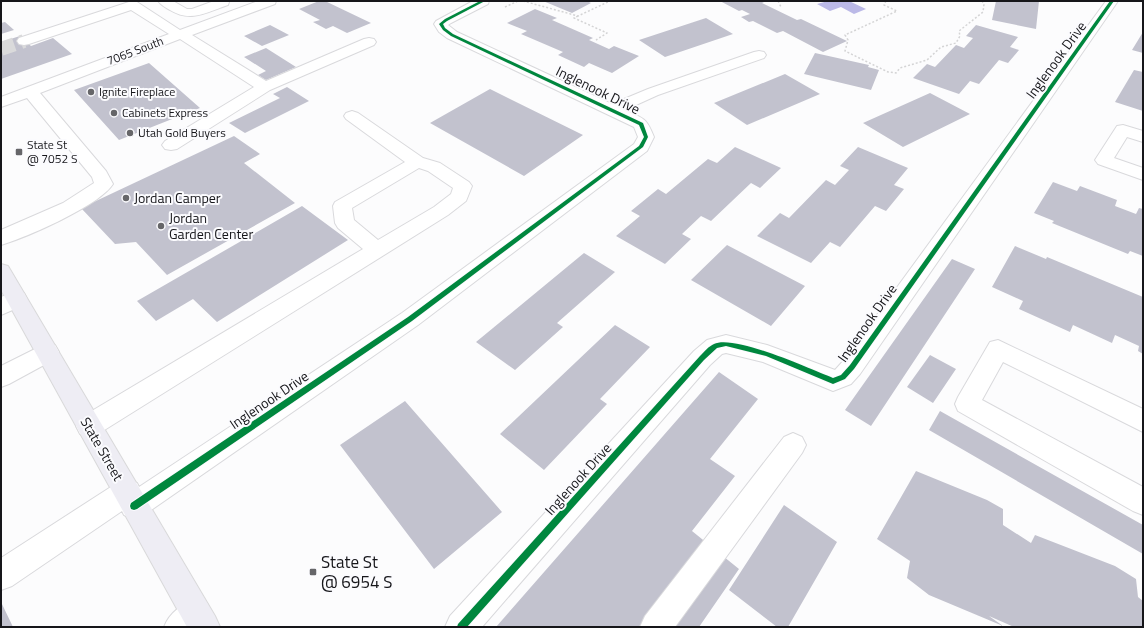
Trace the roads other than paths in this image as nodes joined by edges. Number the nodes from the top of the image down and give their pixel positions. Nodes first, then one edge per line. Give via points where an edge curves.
1 (164, 1) edge
2 (221, 1) edge
3 (270, 1) edge
4 (483, 1) edge
5 (1112, 1) edge
6 (192, 14) junction
7 (209, 24) junction
8 (180, 35) junction
9 (24, 41) tunnel mouth
10 (369, 42) dead end
11 (759, 55) dead end
12 (265, 86) junction
13 (30, 91) junction
14 (1, 102) edge
15 (612, 110) junction
16 (352, 116) dead end
17 (1143, 137) edge
18 (170, 145) dead end
19 (417, 162) junction
20 (1143, 174) edge
21 (1, 238) edge
22 (377, 250) junction
23 (1, 272) edge
24 (8, 303) edge
25 (47, 352) junction
26 (1, 377) edge
27 (1143, 421) edge
28 (89, 426) junction
29 (793, 445) dead end
30 (130, 499) junction
31 (1143, 502) edge
32 (1, 576) edge
33 (193, 623) edge
34 (461, 627) edge
35 (656, 627) edge

1 - 6 street via 184,13
2 - 6 street via 223,2
3 - 7 street, 7065 South
4 - 15 street, Inglenook Drive via 446,20 442,24 444,29
5 - 34 street, Inglenook Drive via 843,377 833,381 745,347 726,344 715,346
6 - 7 street
7 - 8 street, 7065 South
8 - 9 street via 132,5
8 - 12 street
8 - 13 street, 7065 South
10 - 12 street
11 - 15 street via 653,92
12 - 18 street
13 - 14 street, 7065 South
13 - 21 street via 100,175 104,184 76,204
15 - 30 street, Inglenook Drive via 641,124 646,137 640,147 410,319
16 - 19 street
17 - 20 street via 1123,130 1104,160
19 - 22 street via 342,206 345,223
19 - 22 street via 434,166 463,186 458,197 441,211
22 - 28 street
23 - 24 main road, State Street
24 - 25 main road, State Street
25 - 26 street
25 - 28 main road, State Street
27 - 31 street via 998,349 967,404
28 - 30 main road, State Street
29 - 35 street
30 - 32 street
30 - 33 main road, State Street

